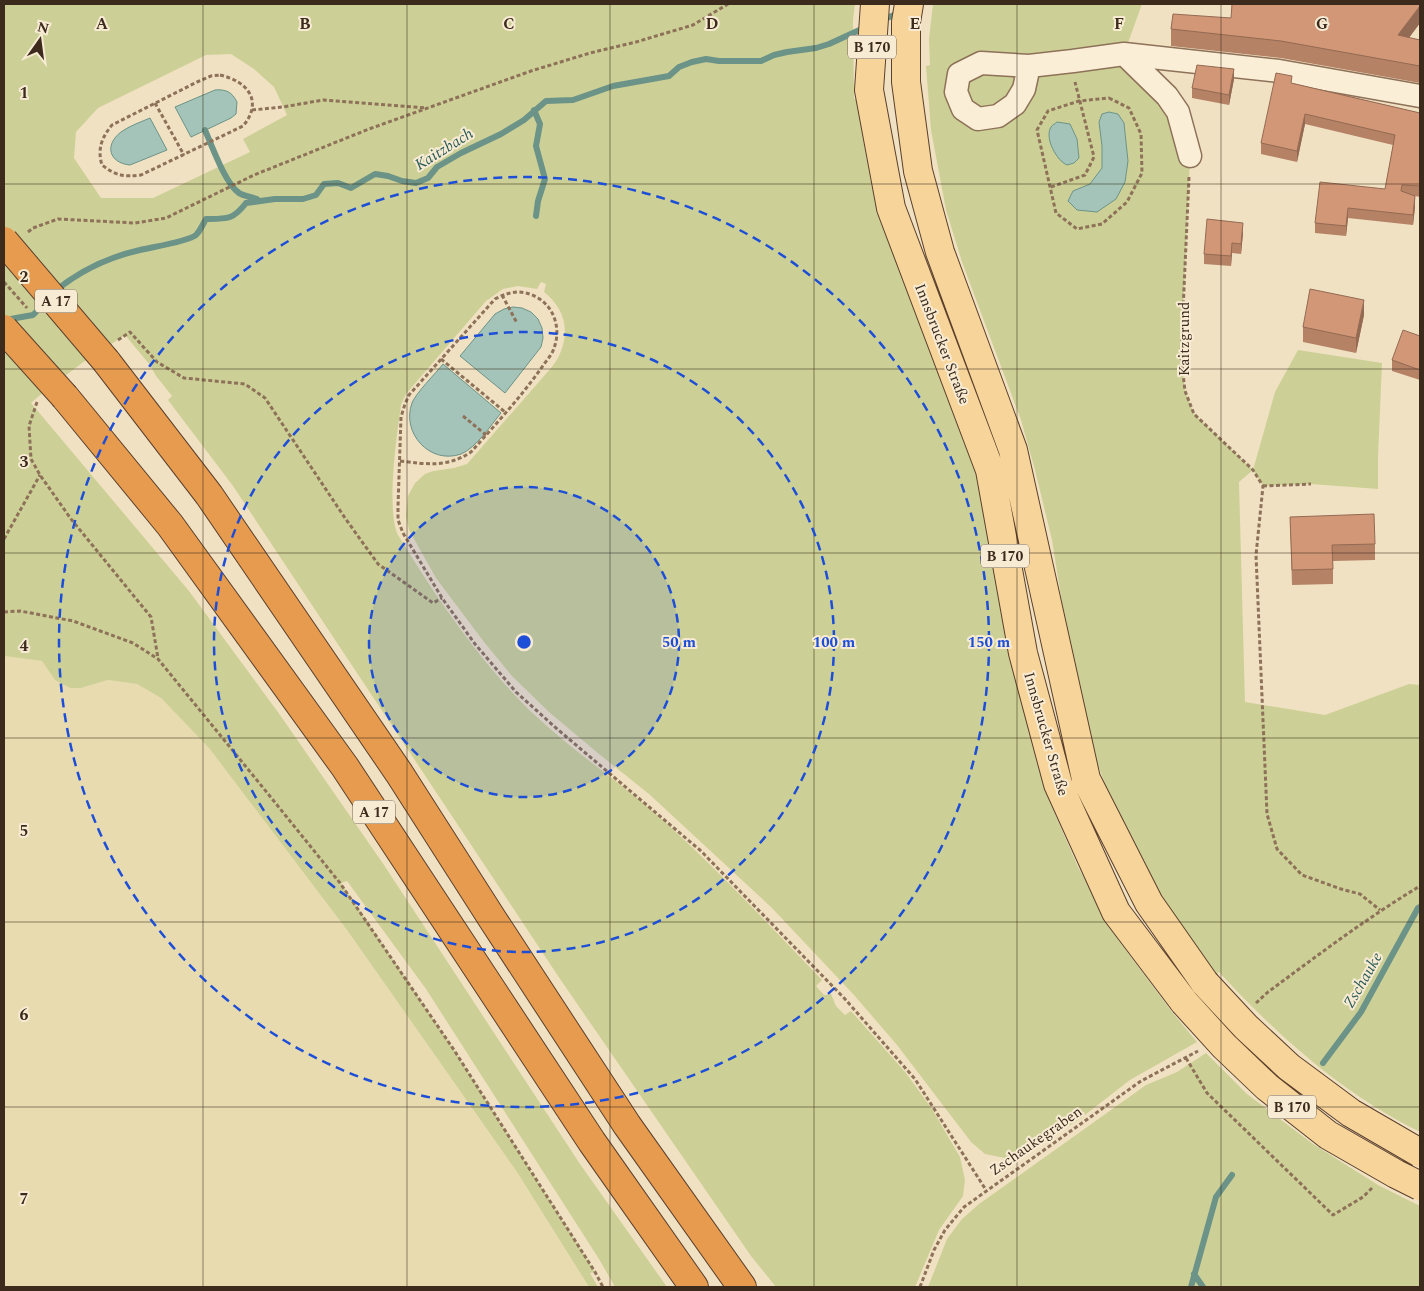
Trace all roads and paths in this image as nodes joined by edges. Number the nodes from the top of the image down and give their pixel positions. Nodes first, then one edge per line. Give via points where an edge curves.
1 (728, 4) edge
2 (875, 4) edge
3 (909, 4) edge
4 (1124, 54) junction
5 (1029, 66) dead end
6 (1075, 86) dead end
7 (1420, 96) edge
8 (1080, 102) junction
9 (155, 103) junction
10 (429, 108) junction
11 (252, 110) junction
12 (184, 154) junction
13 (1190, 156) joint
14 (1051, 187) junction
15 (15, 237) edge
16 (502, 295) junction
17 (518, 323) dead end
18 (4, 329) edge
19 (130, 332) dead end
20 (441, 359) junction
21 (52, 396) junction
22 (505, 412) junction
23 (463, 416) dead end
24 (486, 435) junction
25 (400, 461) junction
26 (40, 475) junction
27 (1311, 484) dead end
28 (1262, 486) junction
29 (4, 539) edge
30 (442, 598) junction
31 (4, 612) edge
32 (158, 659) junction
33 (1420, 886) edge
34 (1380, 910) junction
35 (1252, 1007) dead end
36 (1202, 1049) dead end
37 (1186, 1058) junction
38 (1420, 1154) edge
39 (1376, 1184) dead end
40 (1420, 1186) edge
41 (986, 1190) junction
42 (603, 1287) edge
43 (694, 1287) edge
44 (742, 1287) edge
45 (920, 1287) edge

1 - 10 path via 693,25 531,71
2 - 40 main road, Innsbrucker Straße / B 170, bridge via 869,90 891,208 990,470 1023,653 1058,784 1116,912 1184,1002 1266,1087 1328,1135
3 - 38 main road, Innsbrucker Straße / B 170, bridge via 906,82 918,171 940,252 1013,450 1086,779 1149,903 1204,983 1289,1067 1351,1113
4 - 5 street
4 - 7 street via 1279,71
4 - 13 street via 1167,96 1178,112
6 - 8 path
8 - 14 path via 1048,111 1037,130
8 - 14 path via 1094,156 1086,176
8 - 14 path via 1110,98 1129,108 1141,134 1142,172 1127,202 1102,224 1077,229 1056,213
9 - 11 path via 211,76 220,75 244,86 252,99
9 - 12 path
9 - 12 path via 112,125 101,142 102,165 118,175 142,175
10 - 11 path via 324,100
10 - 15 path via 254,175 166,218 136,223 58,219
11 - 12 path via 243,126
13 - 28 path, Kaitzgrund via 1181,356 1185,391 1194,414 1253,470
15 - 44 highway, A 17, bridge via 215,503 399,773 627,1125
16 - 17 path
16 - 20 path
16 - 22 path via 520,291 536,296 552,312 557,336 549,358
18 - 21 highway, A 17, bridge
19 - 30 path via 157,362 184,378 245,384 265,398 378,564 433,602
20 - 22 path
20 - 25 path via 405,404
21 - 26 path via 29,426 31,459
21 - 43 highway, A 17 via 170,525 345,767 592,1142
22 - 24 path
23 - 24 path
24 - 25 path via 471,452 450,463
25 - 30 path via 398,520
26 - 29 path
26 - 32 path via 150,617
27 - 28 path
28 - 34 path via 1256,555 1268,814 1277,849 1302,875 1360,894
30 - 41 path via 475,644 516,692 700,851 845,999 915,1079
31 - 32 path via 20,611 73,621 133,642
32 - 42 path via 340,883 454,1050
33 - 34 path
34 - 35 path
36 - 37 path, Zschaukegraben
37 - 39 path via 1207,1093 1333,1215 1363,1197
37 - 41 path, Zschaukegraben via 1141,1082
41 - 45 path, Zschaukegraben via 964,1206 946,1230 934,1250

